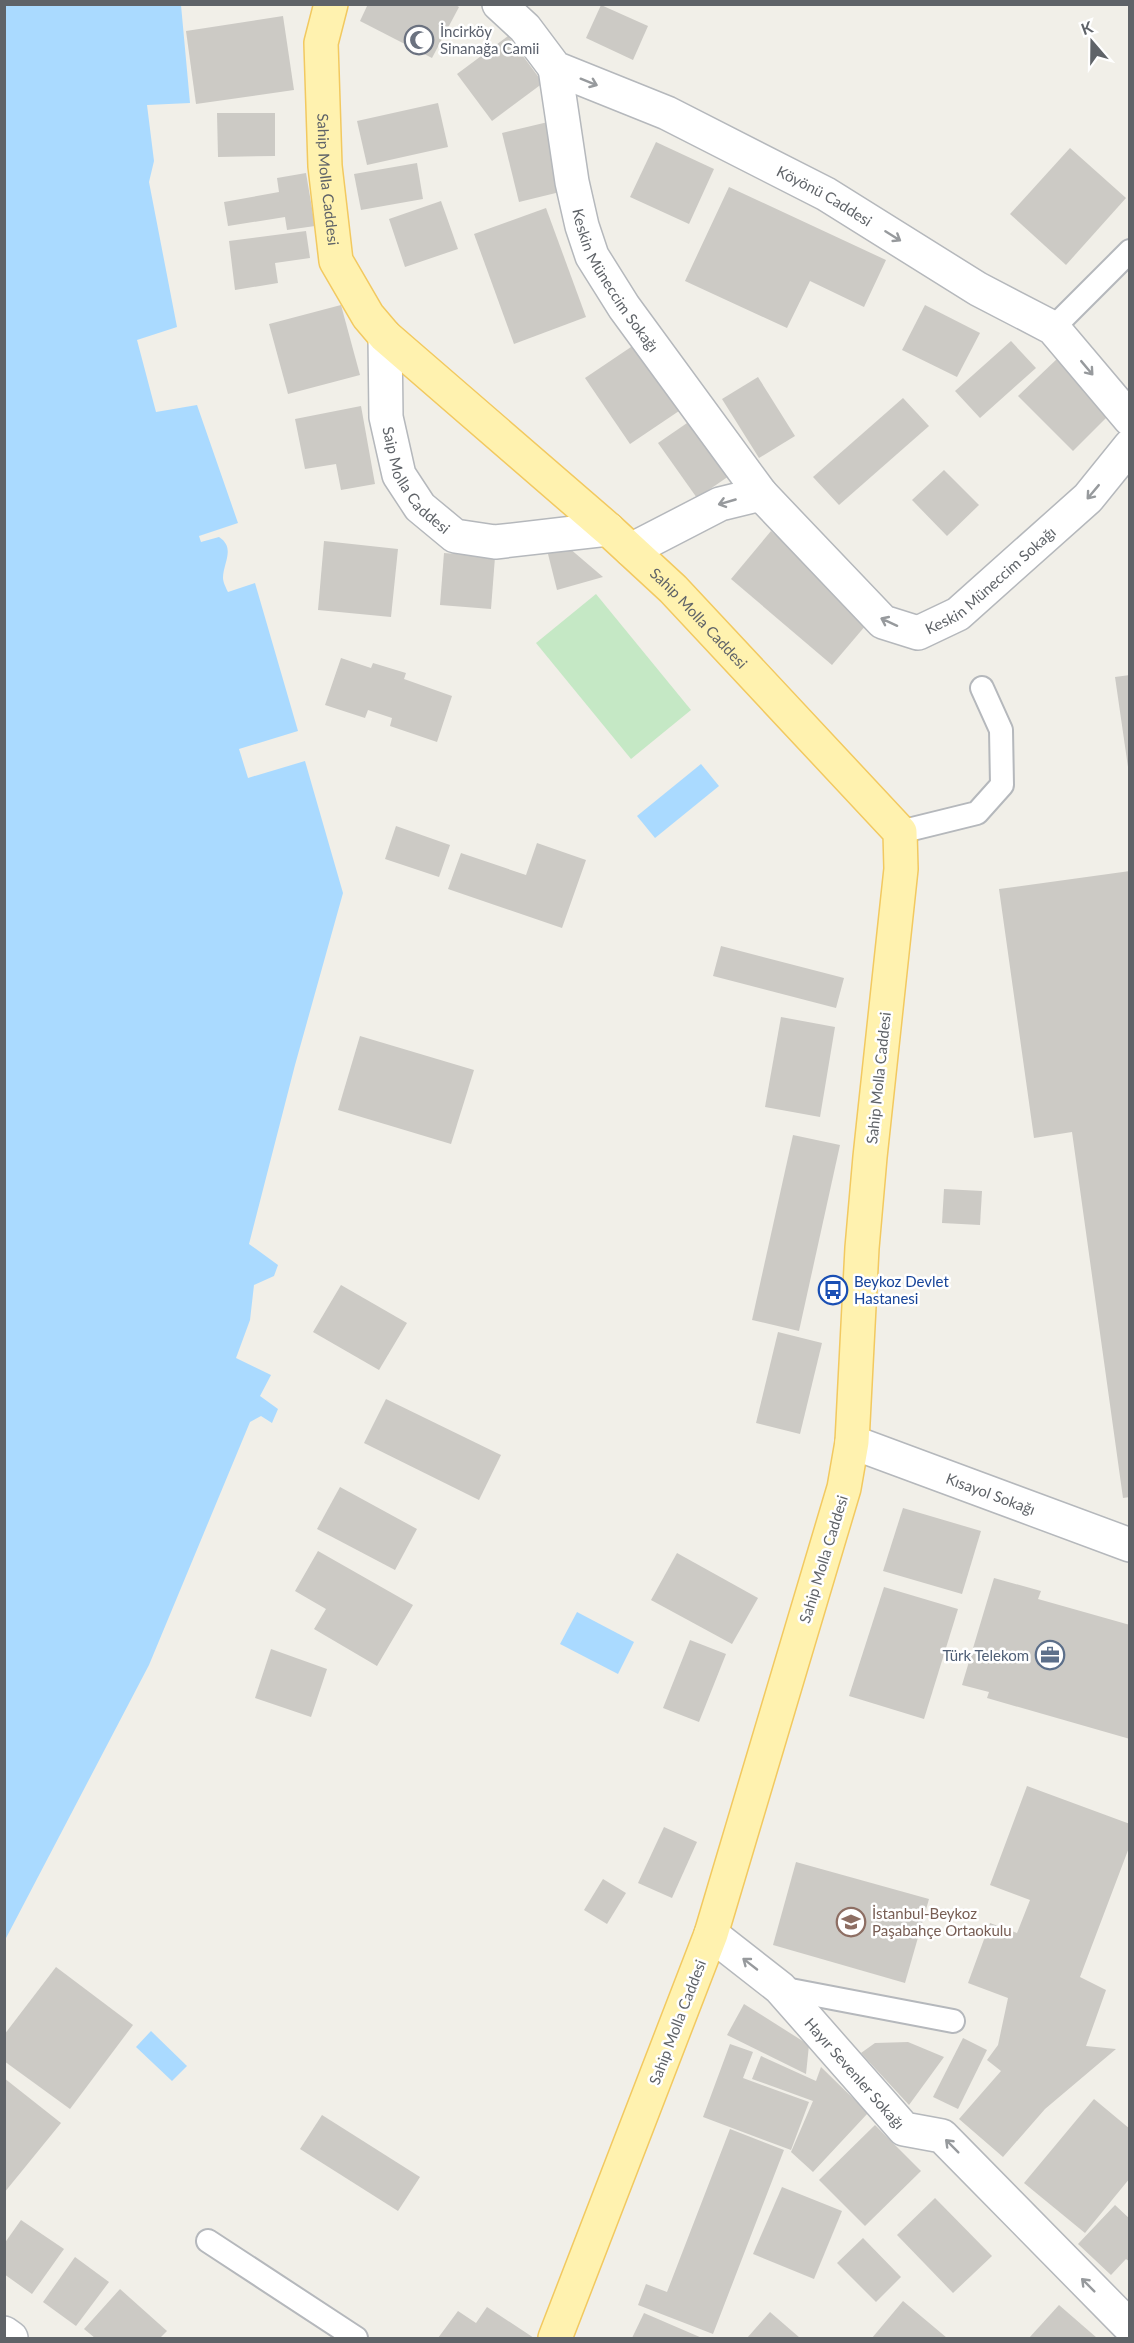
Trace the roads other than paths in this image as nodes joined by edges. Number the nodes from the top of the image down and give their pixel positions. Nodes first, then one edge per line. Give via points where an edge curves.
1 (331, 4) edge
2 (499, 4) edge
3 (555, 68) junction
4 (1130, 251) edge
5 (1053, 328) junction
6 (385, 336) junction
7 (1130, 419) edge
8 (1130, 446) edge
9 (761, 494) junction
10 (620, 540) junction
11 (982, 688) dead end
12 (900, 832) junction
13 (852, 1442) junction
14 (1130, 1545) edge
15 (711, 1934) junction
16 (780, 1988) junction
17 (953, 2020) dead end
18 (208, 2241) dead end
19 (1130, 2327) edge
20 (4, 2333) edge
21 (11, 2338) edge
22 (356, 2338) edge
23 (555, 2338) edge

1 - 6 main road, Sahip Molla Caddesi via 321,43 325,166 336,261 368,316
2 - 3 street via 525,28
3 -> 5 street, Köyönü Caddesi via 668,113 826,194 978,289
3 - 9 street, Keskin Müneccim Sokağı via 572,182 592,256 624,307
4 - 5 lane
5 -> 7 street, Köyönü Caddesi
6 - 10 main road, Sahip Molla Caddesi
6 - 10 street, Saip Molla Caddesi via 386,417 399,475 420,507 455,536 495,542
8 -> 9 street, Keskin Müneccim Sokağı via 1088,498 958,614 918,633 883,622
9 -> 10 street via 720,504
10 - 12 main road, Sahip Molla Caddesi via 673,589
11 - 12 lane via 1001,729 1002,785 977,813
12 - 13 main road, Sahip Molla Caddesi via 901,869 862,1248
13 - 14 street, Kısayol Sokağı
13 - 15 main road, Sahip Molla Caddesi via 840,1499
16 -> 15 street, Hayır Sevenler Sokağı
15 - 23 main road, Sahip Molla Caddesi
16 - 17 lane
19 -> 16 street, Hayır Sevenler Sokağı via 942,2136 904,2128
18 - 22 lane
20 - 21 street

